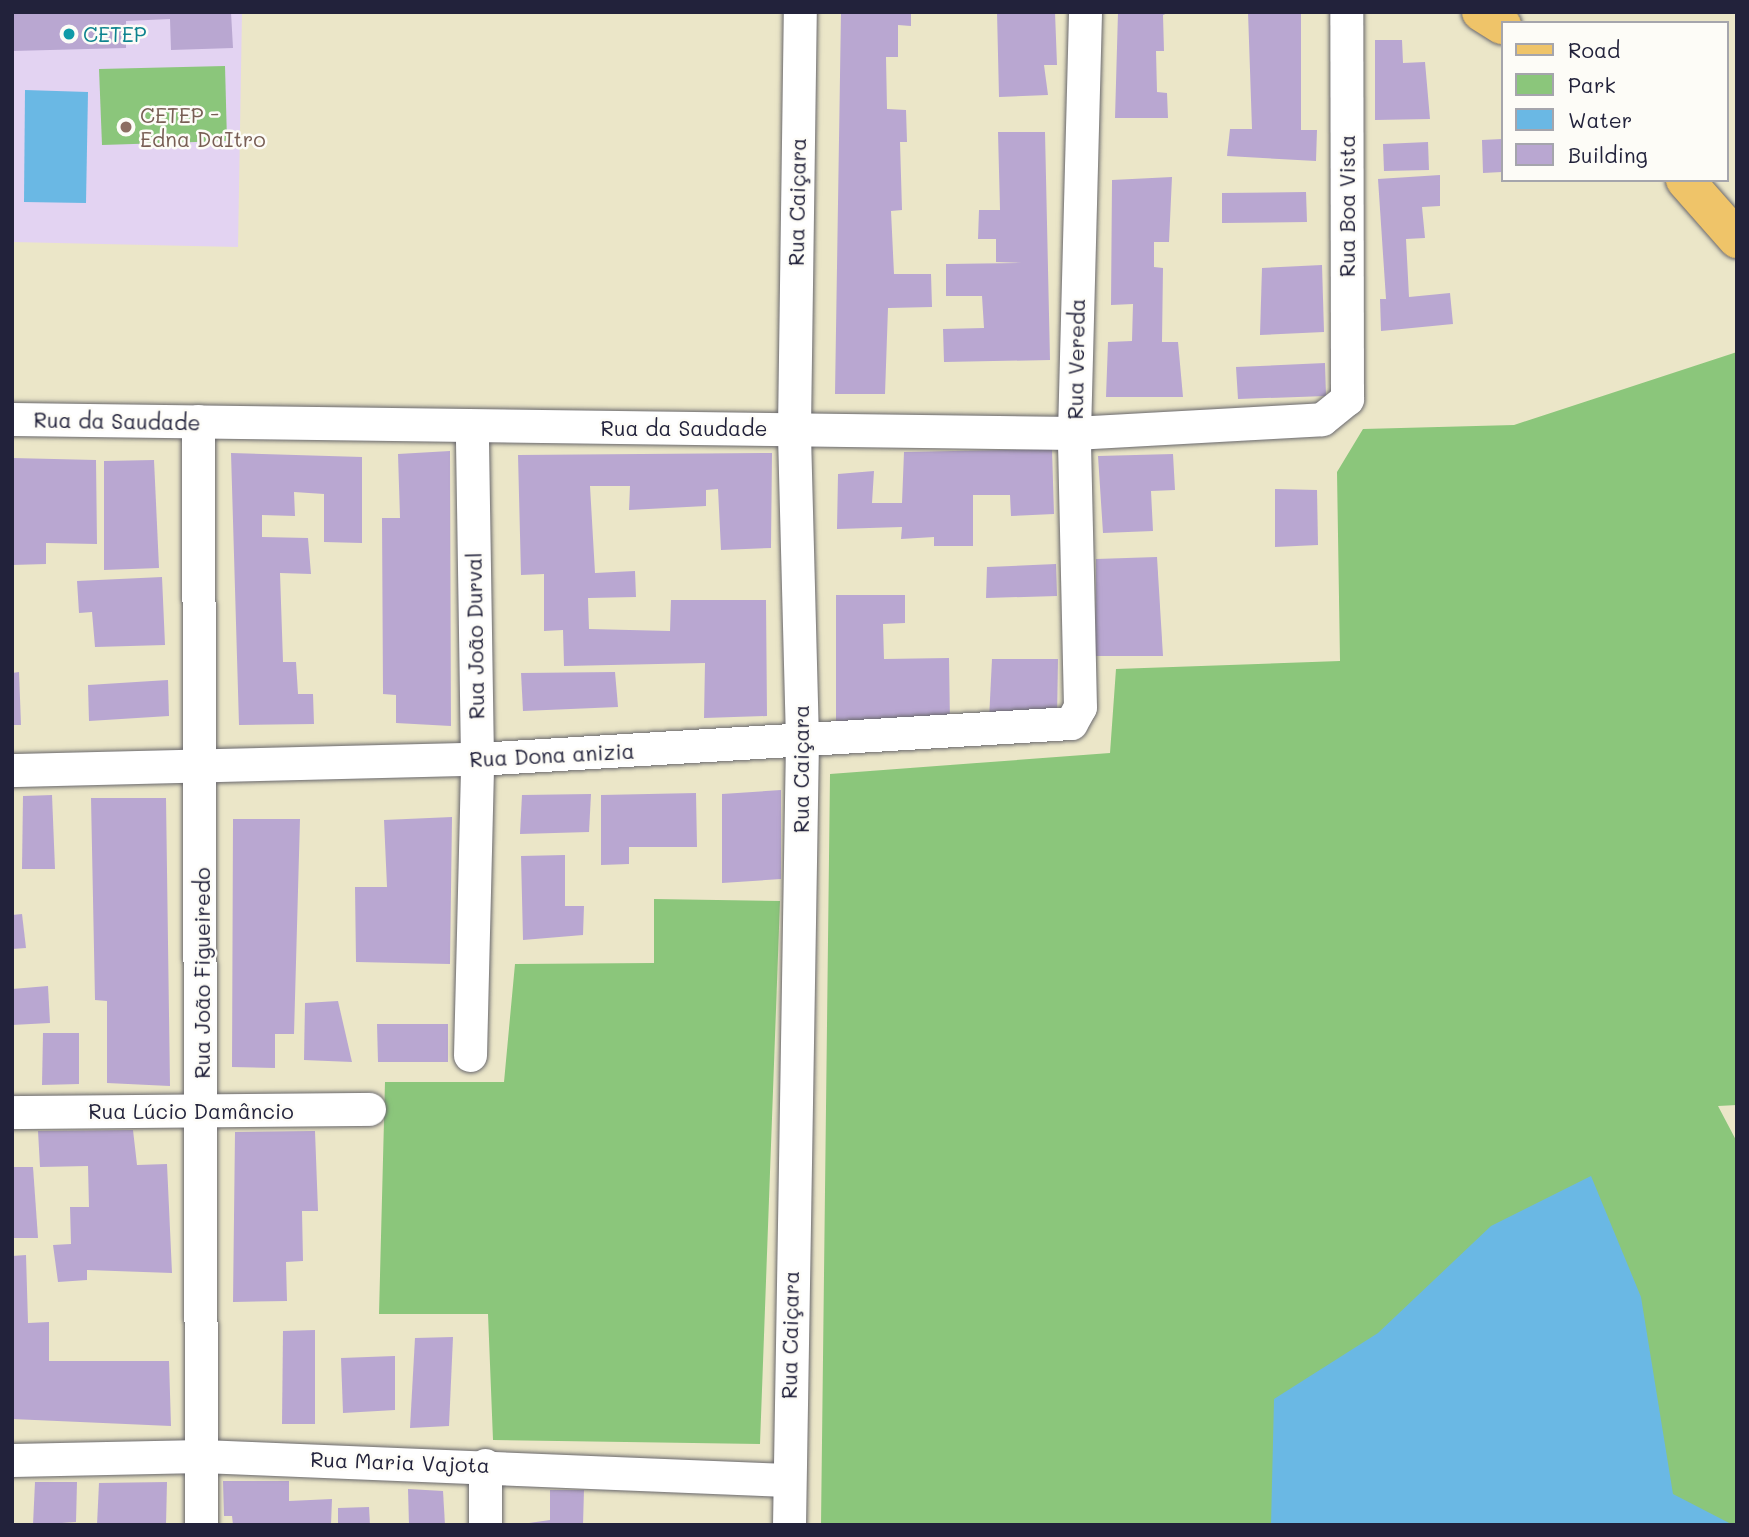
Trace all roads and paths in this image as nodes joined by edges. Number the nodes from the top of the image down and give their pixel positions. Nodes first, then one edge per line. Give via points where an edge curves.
1 (800, 12) edge
2 (1085, 12) edge
3 (1346, 12) edge
4 (1481, 12) edge
5 (1500, 24) edge
6 (1687, 182) edge
7 (1737, 239) edge
8 (1347, 399) joint
9 (12, 419) edge
10 (198, 421) junction
11 (472, 428) junction
12 (794, 429) junction
13 (1074, 433) junction
14 (1080, 707) joint
15 (803, 740) junction
16 (477, 759) junction
17 (200, 768) junction
18 (12, 770) edge
19 (470, 1055) dead end
20 (369, 1109) dead end
21 (203, 1111) junction
22 (12, 1112) edge
23 (202, 1456) junction
24 (12, 1460) edge
25 (485, 1465) junction
26 (787, 1480) junction
27 (201, 1525) edge
28 (485, 1525) edge
29 (789, 1525) edge

1 - 12 street, Rua Caiçara
2 - 13 street, Rua Vereda
3 - 8 street, Rua Boa Vista
4 - 5 main road
6 - 7 main road
8 - 13 street, Rua da Saudade via 1322,419
9 - 10 street, Rua da Saudade
10 - 11 street, Rua da Saudade
10 - 17 street, Rua João Figueiredo
11 - 12 street, Rua da Saudade
11 - 16 street, Rua João Durval
12 - 13 street, Rua da Saudade
12 - 15 street, Rua Caiçara
13 - 14 street, Rua Vereda
14 - 15 street, Rua Dona anizia via 1071,723 1060,727
15 - 16 street, Rua Dona anizia
15 - 26 street, Rua Caiçara
16 - 17 street, Rua Dona anizia
16 - 19 street, Rua João Durval
17 - 18 street, Rua Dona anizia
17 - 21 street, Rua João Figueiredo
20 - 21 street, Rua Lúcio Damâncio
21 - 22 street, Rua Lúcio Damâncio
21 - 23 street, Rua João Figueiredo
23 - 24 street, Rua Maria Vajota
23 - 25 street, Rua Maria Vajota
23 - 27 street, Rua João Figueiredo
25 - 26 street, Rua Maria Vajota
25 - 28 street
26 - 29 street, Rua Caiçara

